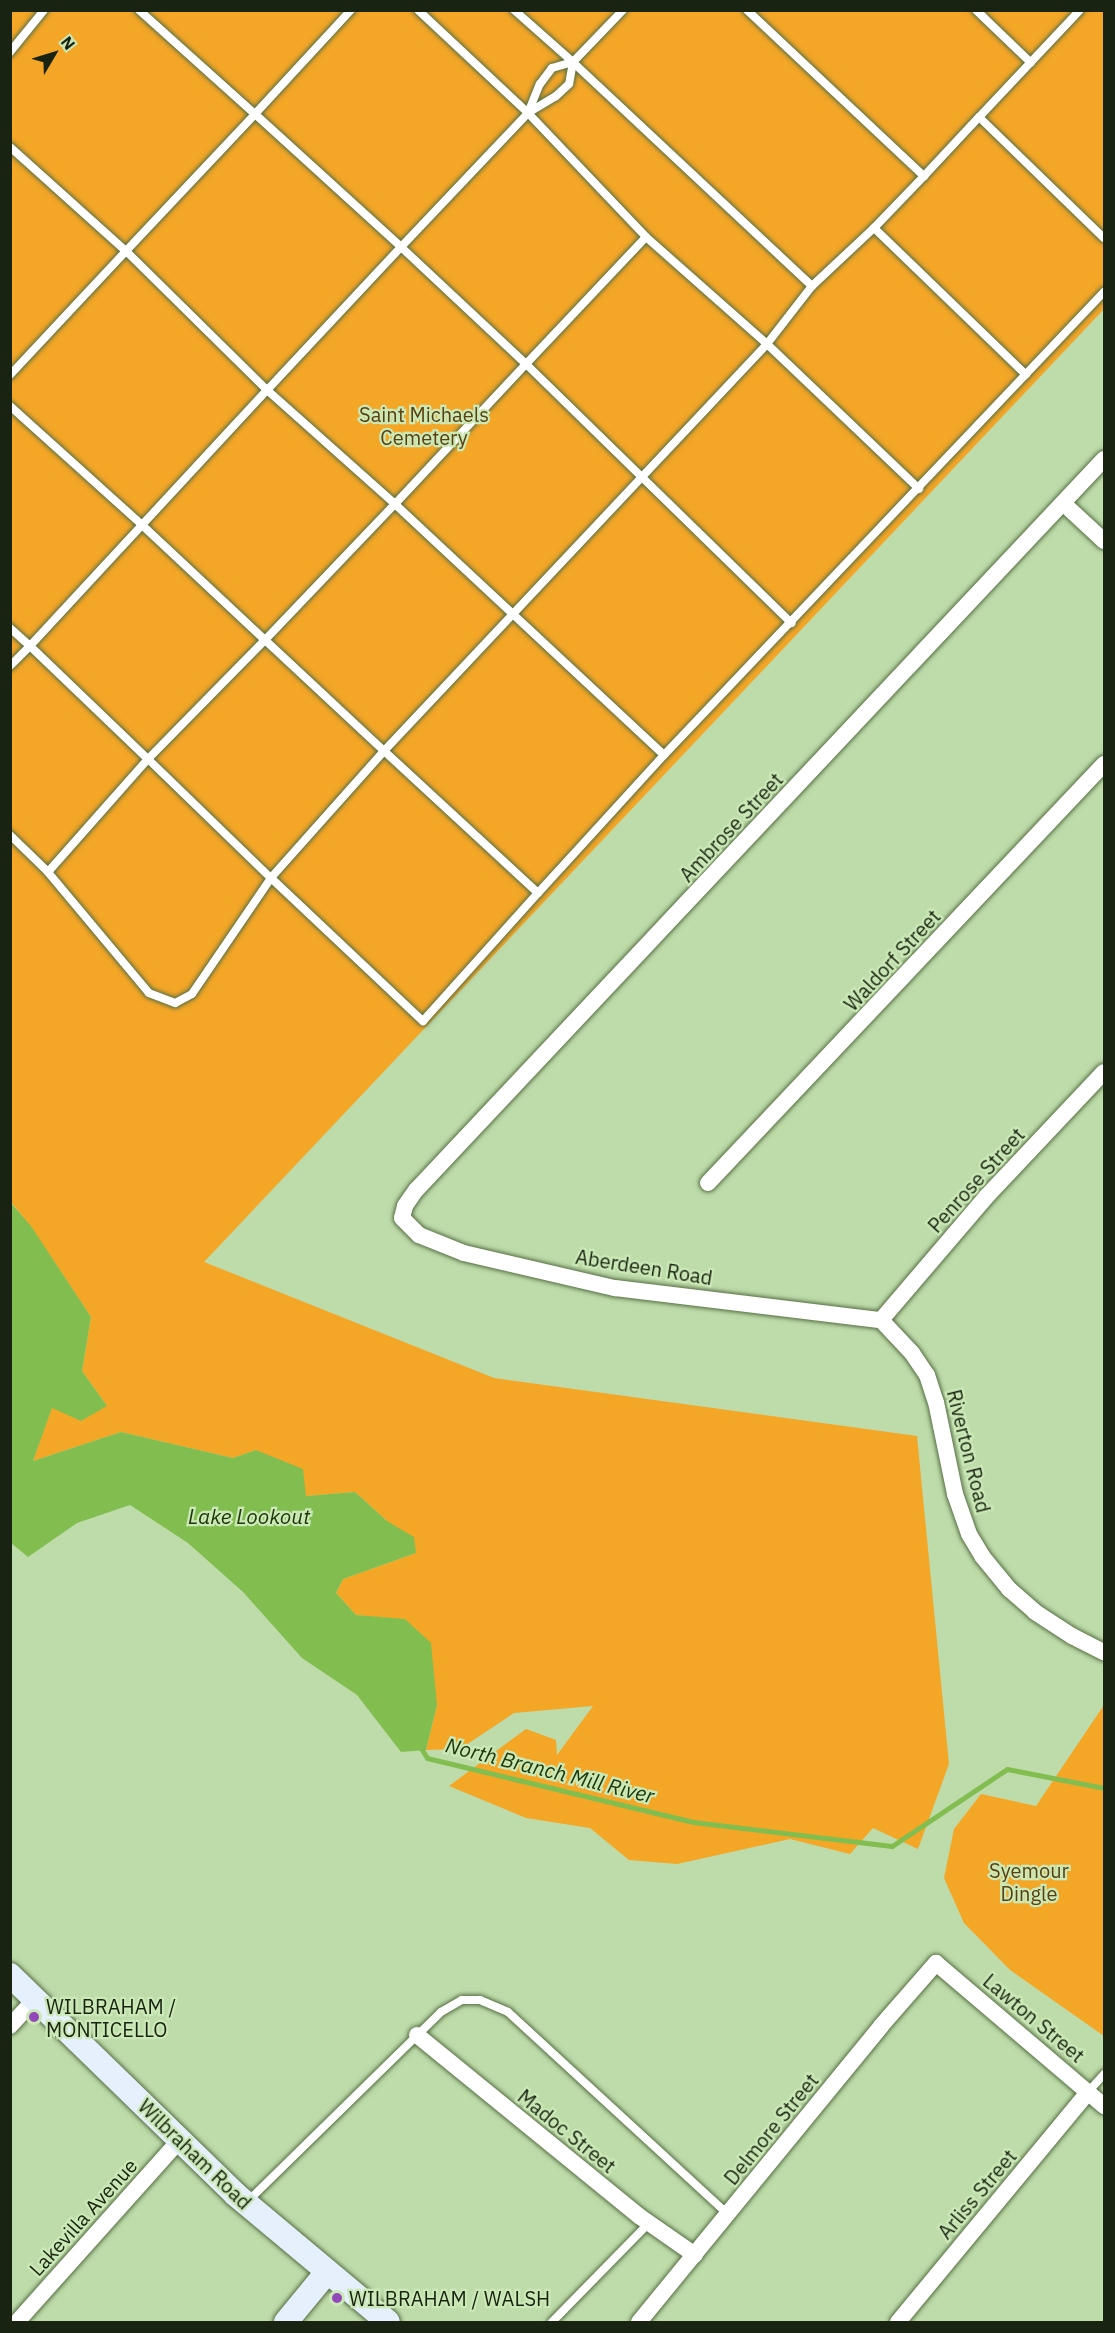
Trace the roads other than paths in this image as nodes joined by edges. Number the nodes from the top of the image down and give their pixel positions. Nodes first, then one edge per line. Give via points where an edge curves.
1 (44, 10) edge
2 (139, 10) edge
3 (351, 10) edge
4 (418, 10) edge
5 (514, 10) edge
6 (623, 10) edge
7 (747, 10) edge
8 (976, 10) edge
9 (1080, 10) edge
10 (10, 52) edge
11 (573, 62) junction
12 (1031, 63) junction
13 (528, 113) junction
14 (255, 114) junction
15 (979, 117) junction
16 (10, 147) edge
17 (924, 176) junction
18 (874, 228) junction
19 (646, 237) junction
20 (1104, 238) edge
21 (401, 248) junction
22 (126, 251) junction
23 (812, 286) junction
24 (1104, 292) edge
25 (767, 344) junction
26 (525, 364) junction
27 (10, 375) edge
28 (1026, 375) junction
29 (267, 390) junction
30 (10, 406) edge
31 (1104, 459) edge
32 (640, 477) junction
33 (919, 489) junction
34 (1063, 503) junction
35 (395, 504) junction
36 (142, 525) junction
37 (1104, 541) edge
38 (514, 615) junction
39 (791, 623) junction
40 (10, 628) edge
41 (265, 640) junction
42 (30, 646) junction
43 (10, 666) edge
44 (384, 751) junction
45 (664, 755) junction
46 (148, 759) junction
47 (1104, 764) edge
48 (10, 835) edge
49 (48, 872) junction
50 (271, 878) junction
51 (538, 893) junction
52 (1104, 1072) edge
53 (708, 1183) dead end
54 (408, 1227) joint
55 (881, 1320) junction
56 (1104, 1652) edge
57 (936, 1963) joint
58 (10, 1975) edge
59 (35, 1999) junction
60 (10, 2026) edge
61 (417, 2035) junction
62 (1104, 2074) edge
63 (1088, 2092) junction
64 (1104, 2106) edge
65 (180, 2140) junction
66 (246, 2204) junction
67 (728, 2214) junction
68 (649, 2223) junction
69 (695, 2255) junction
70 (327, 2272) junction
71 (17, 2322) edge
72 (286, 2322) edge
73 (388, 2322) edge
74 (552, 2322) edge
75 (639, 2322) edge
76 (898, 2322) edge

1 - 10 lane
2 - 14 lane
3 - 14 lane
4 - 13 lane
5 - 11 lane
6 - 11 lane
7 - 17 lane
8 - 12 lane
9 - 12 lane
11 - 13 lane via 569,84
11 - 13 lane via 552,68 540,84
11 - 23 lane
12 - 15 lane
13 - 19 lane
13 - 21 lane
14 - 21 lane
14 - 22 lane
15 - 17 lane
15 - 20 lane
16 - 22 lane
17 - 18 lane
18 - 23 lane
18 - 28 lane
19 - 25 lane
19 - 26 lane
21 - 26 lane
21 - 29 lane
22 - 27 lane
22 - 29 lane
23 - 25 lane
24 - 28 lane
25 - 32 lane
25 - 33 lane
26 - 32 lane
26 - 35 lane
28 - 33 lane
29 - 35 lane
29 - 36 lane
30 - 36 lane
31 - 34 street, Ambrose Street
32 - 38 lane
32 - 39 lane
33 - 39 lane
34 - 37 street
34 - 54 street, Ambrose Street via 416,1190 402,1214
35 - 38 lane
35 - 41 lane
36 - 41 lane
36 - 42 lane
38 - 44 lane
38 - 45 lane
39 - 45 lane
40 - 42 lane
41 - 44 lane
41 - 46 lane
42 - 43 lane
42 - 46 lane
44 - 50 lane
44 - 51 lane
45 - 51 lane
46 - 49 lane
46 - 50 lane
47 - 53 street, Waldorf Street
48 - 49 lane
49 - 50 lane via 149,993 175,1003 192,994
50 - 51 lane via 423,1021
52 - 55 street, Penrose Street via 987,1197
54 - 55 street, Aberdeen Road via 426,1239 464,1253 615,1288
55 - 56 street, Riverton Road via 927,1375 955,1494 982,1557 1035,1612
57 - 63 street, Lawton Street
57 - 67 street, Delmore Street
58 - 59 main road, Wilbraham Road
59 - 60 street
59 - 65 main road, Wilbraham Road
61 - 66 lane
61 - 67 lane via 441,2012 462,2000 480,2000 508,2012
61 - 68 street, Madoc Street
62 - 63 lane
63 - 64 street, Lawton Street
63 - 76 street, Arliss Street
65 - 66 main road, Wilbraham Road
65 - 71 street, Lakevilla Avenue
66 - 70 main road, Wilbraham Road
67 - 69 street, Delmore Street
68 - 69 street, Madoc Street
68 - 74 lane
69 - 75 street, Delmore Street
70 - 72 main road
70 - 73 main road, Wilbraham Road

